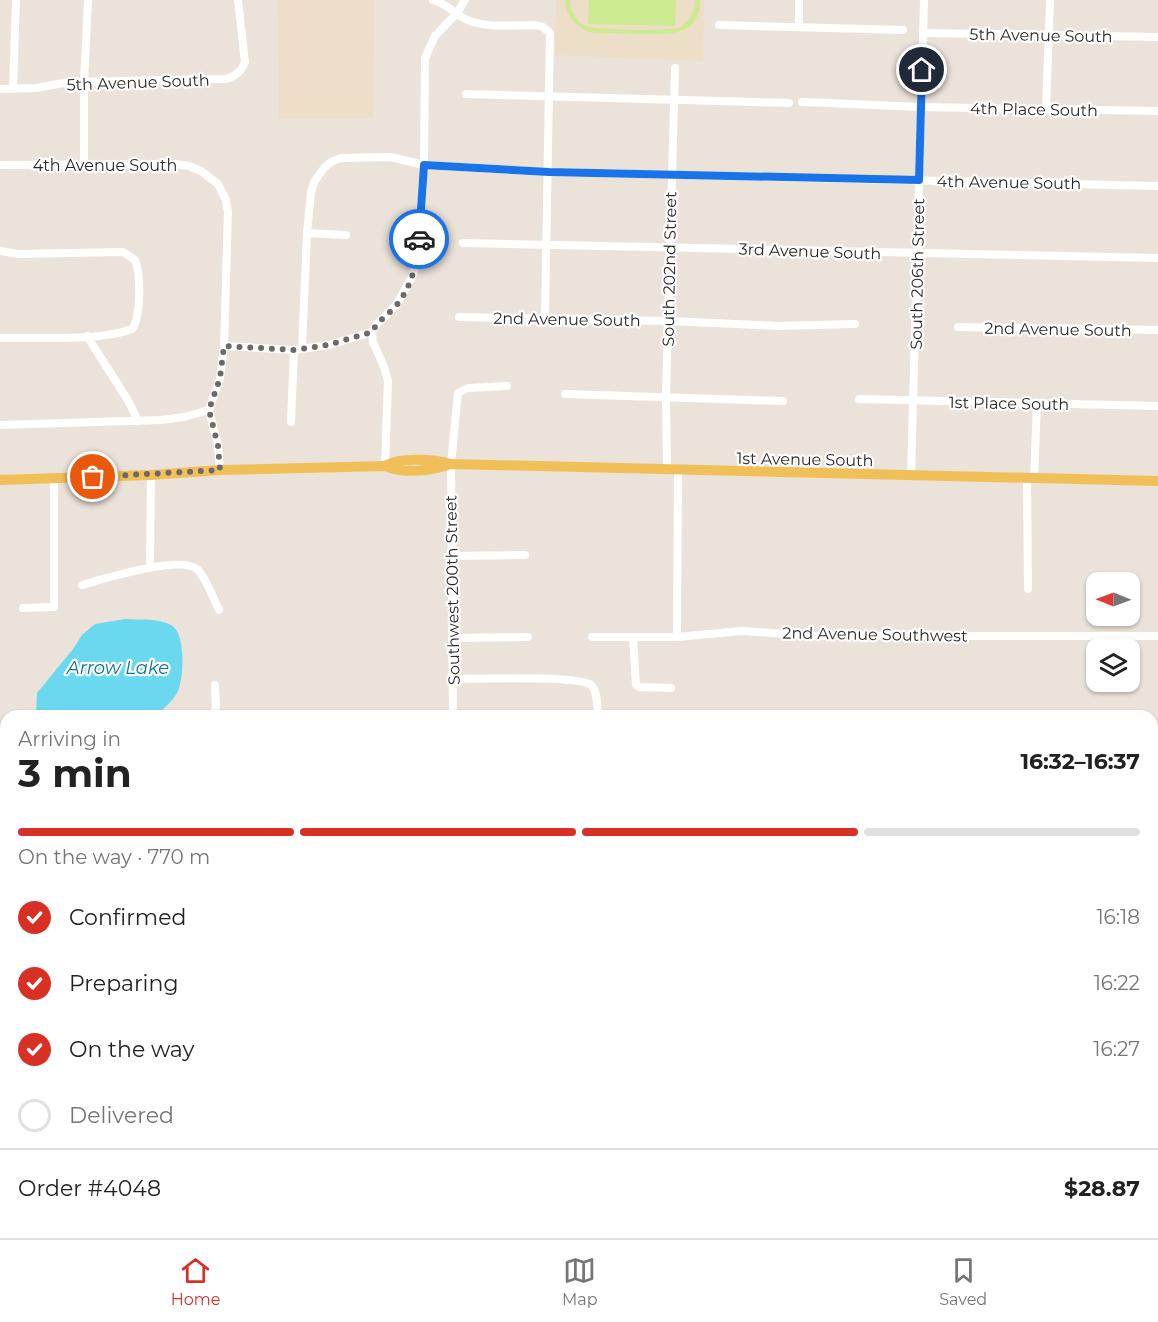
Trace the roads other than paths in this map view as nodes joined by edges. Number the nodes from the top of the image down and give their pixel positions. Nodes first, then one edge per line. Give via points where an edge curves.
1 (16, 0) edge
2 (88, 0) edge
3 (238, 0) edge
4 (434, 0) edge
5 (465, 0) edge
6 (799, 0) edge
7 (924, 0) edge
8 (1050, 0) edge
9 (457, 13) junction
10 (719, 25) dead end
11 (799, 27) junction
12 (903, 30) dead end
13 (923, 33) junction
14 (1049, 34) junction
15 (1158, 37) edge
16 (675, 68) dead end
17 (84, 82) junction
18 (0, 89) edge
19 (13, 89) junction
20 (466, 94) dead end
21 (550, 96) junction
22 (674, 100) junction
23 (802, 102) dead end
24 (789, 103) dead end
25 (921, 107) junction
26 (1046, 109) junction
27 (1158, 111) edge
28 (0, 165) edge
29 (424, 165) junction
30 (84, 166) junction
31 (549, 172) junction
32 (672, 174) junction
33 (919, 180) junction
34 (1158, 186) edge
35 (307, 233) junction
36 (346, 235) dead end
37 (463, 243) dead end
38 (547, 244) junction
39 (670, 246) junction
40 (0, 251) edge
41 (917, 254) junction
42 (1158, 258) edge
43 (459, 317) dead end
44 (545, 318) junction
45 (668, 321) junction
46 (855, 324) dead end
47 (958, 327) dead end
48 (1158, 330) edge
49 (372, 332) junction
50 (87, 336) junction
51 (0, 338) edge
52 (224, 346) junction
53 (298, 349) junction
54 (507, 386) dead end
55 (565, 394) dead end
56 (666, 396) junction
57 (859, 399) dead end
58 (783, 401) dead end
59 (913, 401) junction
60 (1037, 404) junction
61 (1158, 406) edge
62 (209, 410) junction
63 (138, 421) junction
64 (291, 422) dead end
65 (0, 425) edge
66 (451, 464) junction
67 (385, 466) junction
68 (220, 470) junction
69 (672, 471) junction
70 (151, 476) junction
71 (911, 476) junction
72 (54, 478) junction
73 (1030, 478) junction
74 (0, 480) edge
75 (1158, 481) edge
76 (525, 555) dead end
77 (452, 556) junction
78 (150, 567) junction
79 (82, 585) dead end
80 (1028, 589) dead end
81 (23, 608) dead end
82 (219, 610) dead end
83 (1158, 636) edge
84 (528, 637) dead end
85 (592, 637) dead end
86 (633, 637) junction
87 (677, 637) junction
88 (452, 638) junction
89 (453, 679) junction
90 (215, 685) dead end
91 (671, 688) dead end
92 (215, 710) edge
93 (453, 710) edge
94 (598, 710) edge

1 - 19 street
2 - 17 street
3 - 17 street, 5th Avenue South via 245,62 238,73 226,79
4 - 9 street
5 - 9 street
6 - 11 street
7 - 13 street, South 206th Street
8 - 14 street
9 - 21 street via 481,24 536,25 548,30 552,38
9 - 29 street via 435,36 425,58
10 - 11 street
11 - 12 street
13 - 14 street, 5th Avenue South
13 - 25 street, South 206th Street
14 - 15 street, 5th Avenue South
14 - 26 street
16 - 22 street, South 202nd Street
17 - 19 street, 5th Avenue South
17 - 30 street
18 - 19 street, 5th Avenue South
20 - 21 street
21 - 22 street
21 - 31 street
22 - 24 street
22 - 32 street, South 202nd Street
23 - 25 street, 4th Place South
25 - 26 street, 4th Place South
25 - 33 street, South 206th Street
26 - 27 street, 4th Place South
28 - 30 street, 4th Avenue South
29 - 31 street, 4th Avenue South
29 - 35 street, 4th Avenue South via 391,158 341,158 331,162 314,182
29 - 49 street via 414,273 402,297
30 - 52 street, 4th Avenue South via 189,166 222,189 228,212
31 - 32 street, 4th Avenue South
31 - 38 street
32 - 33 street, 4th Avenue South
32 - 39 street, South 202nd Street
33 - 34 street, 4th Avenue South
33 - 41 street, South 206th Street
35 - 36 street
35 - 53 street
37 - 38 street, 3rd Avenue South
38 - 39 street, 3rd Avenue South
38 - 44 street
39 - 41 street, 3rd Avenue South
39 - 45 street, South 202nd Street
40 - 50 street via 123,252 135,260 138,317 132,328
41 - 42 street, 3rd Avenue South
41 - 59 street, South 206th Street
43 - 44 street, 2nd Avenue South
44 - 45 street, 2nd Avenue South
45 - 46 street, 2nd Avenue South via 778,326
45 - 56 street, South 202nd Street
47 - 48 street, 2nd Avenue South
49 - 53 street
49 - 67 street via 388,381
50 - 51 street
50 - 63 street
52 - 53 street
52 - 62 street via 220,378
53 - 64 street
54 - 66 street, Southwest 200th Street via 468,388 458,393
55 - 56 street
56 - 58 street
56 - 69 street, South 202nd Street
57 - 59 street, 1st Place South
59 - 60 street, 1st Place South
59 - 71 street, South 206th Street
60 - 61 street, 1st Place South
60 - 73 street
62 - 63 street via 184,417
62 - 68 street
63 - 65 street
66 - 67 main road, 1st Avenue South via 437,460 392,461
66 - 69 main road, 1st Avenue South
66 - 77 street, Southwest 200th Street
67 - 68 main road, 1st Avenue South
68 - 70 main road, 1st Avenue South
69 - 71 main road, 1st Avenue South
69 - 87 street, South 202nd Street
70 - 72 main road, 1st Avenue South
70 - 78 street
71 - 73 main road, 1st Avenue South
72 - 74 main road, 1st Avenue South
72 - 81 street via 54,607
73 - 75 main road, 1st Avenue South
73 - 80 street
76 - 77 street
77 - 88 street, Southwest 200th Street
78 - 79 street
78 - 82 street via 195,567
83 - 87 street, 2nd Avenue Southwest via 817,636 742,631
84 - 88 street
85 - 86 street, 2nd Avenue Southwest
86 - 87 street, 2nd Avenue Southwest
86 - 91 street via 636,685
88 - 89 street, Southwest 200th Street
89 - 93 street, Southwest 200th Street
89 - 94 street via 569,679 591,685
90 - 92 street

